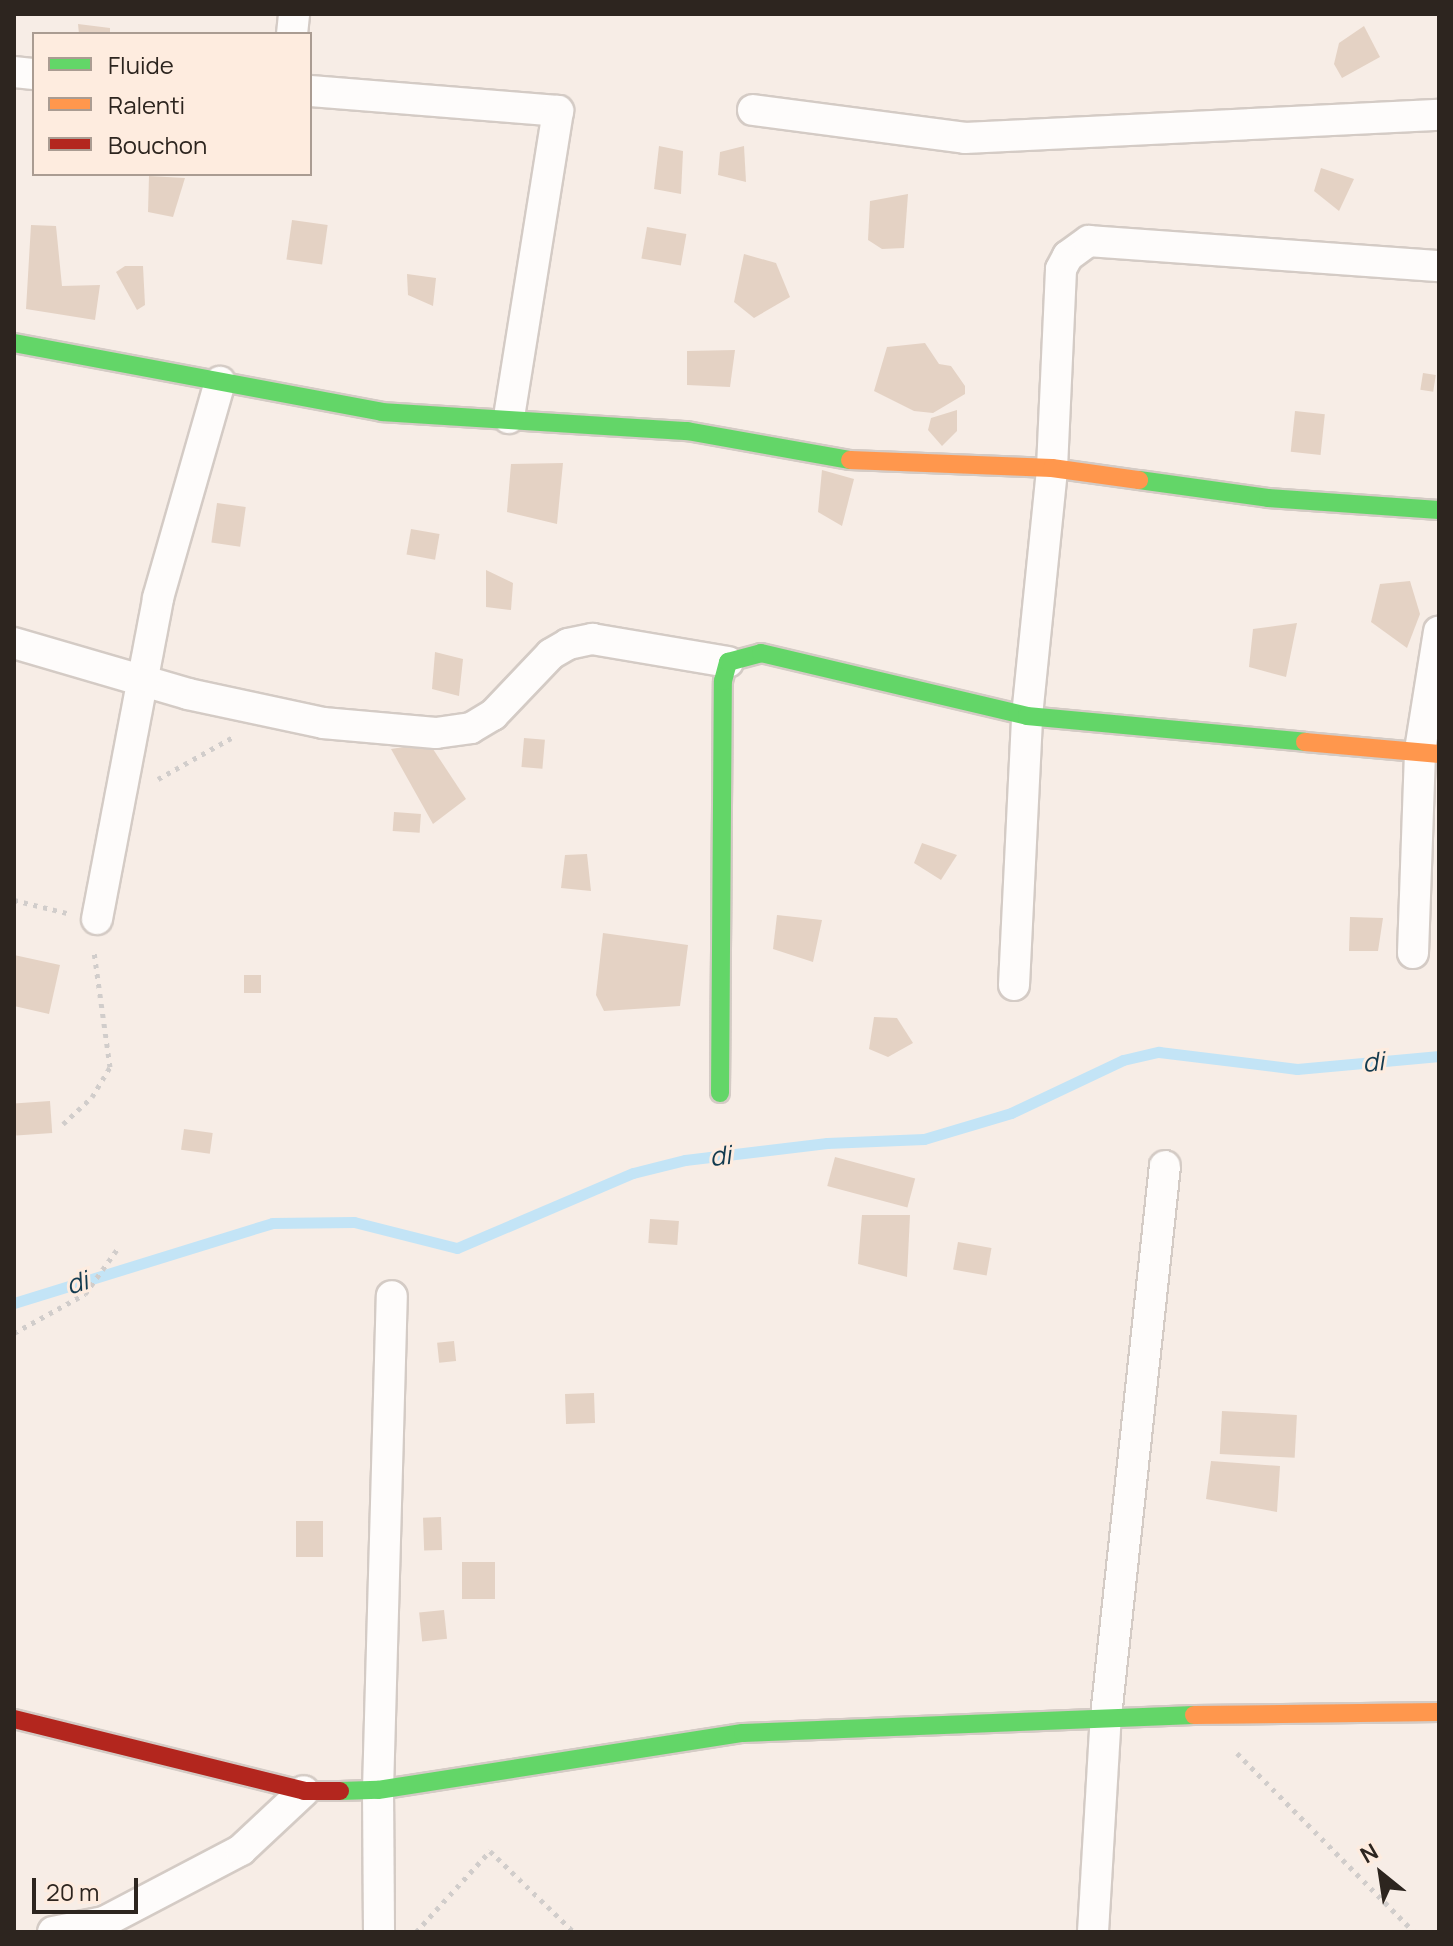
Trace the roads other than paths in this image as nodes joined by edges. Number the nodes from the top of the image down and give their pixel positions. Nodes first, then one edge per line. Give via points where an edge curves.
1 (312, 91) edge
2 (753, 110) dead end
3 (1439, 115) edge
4 (1439, 266) edge
5 (14, 343) edge
6 (220, 382) junction
7 (509, 418) junction
8 (1052, 468) junction
9 (1439, 510) edge
10 (1439, 632) edge
11 (14, 643) edge
12 (728, 662) junction
13 (143, 681) junction
14 (1027, 716) junction
15 (1430, 752) edge
16 (97, 919) road end
17 (1413, 953) dead end
18 (1014, 985) dead end
19 (720, 1093) dead end
20 (1165, 1166) dead end
21 (392, 1296) dead end
22 (1439, 1712) edge
23 (1106, 1716) junction
24 (14, 1719) edge
25 (378, 1790) junction
26 (304, 1791) junction
27 (53, 1932) edge
28 (379, 1932) edge
29 (1093, 1932) edge

1 - 7 street via 558,111
2 - 3 street via 965,138
4 - 8 street via 1089,241 1068,256 1061,269
5 - 6 street via 43,344
6 - 7 street via 382,412
6 - 13 street via 183,499
7 - 8 street via 687,431 875,464
8 - 9 street via 1268,498
8 - 14 street
10 - 15 street
11 - 13 street
12 - 13 street via 592,639 568,644 551,654 493,715 471,728 436,733 323,723
12 - 14 street via 761,653
12 - 19 street via 723,681
13 - 16 street
14 - 15 street
14 - 18 street
15 - 17 street
20 - 23 street
21 - 25 street
22 - 23 street
23 - 25 street via 743,1733
23 - 29 street
24 - 26 street
25 - 26 street
25 - 28 street
26 - 27 street via 241,1850 104,1922

